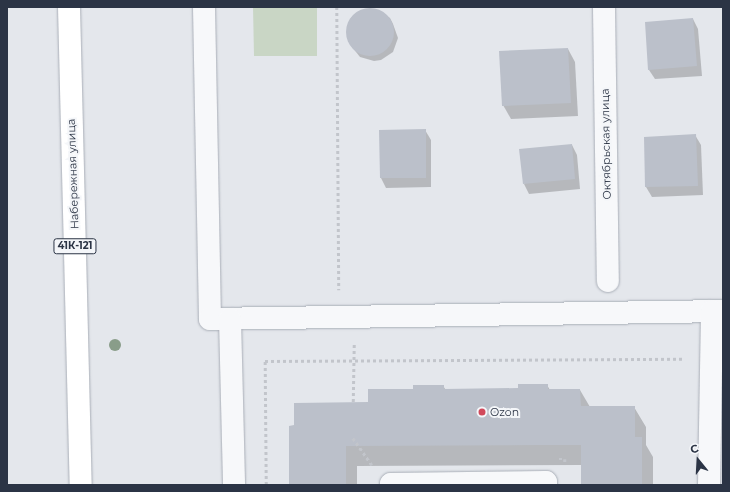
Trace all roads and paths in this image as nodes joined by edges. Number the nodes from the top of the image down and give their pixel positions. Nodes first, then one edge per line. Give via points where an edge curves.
1 (69, 7) edge
2 (204, 7) edge
3 (337, 7) edge
4 (604, 7) edge
5 (608, 281) dead end
6 (718, 311) edge
7 (347, 317) junction
8 (230, 319) junction
9 (712, 359) junction
10 (353, 361) junction
11 (353, 402) dead end
12 (353, 438) dead end
13 (372, 463) dead end
14 (82, 485) edge
15 (234, 485) edge
16 (266, 485) edge
17 (391, 485) edge
18 (546, 485) edge
19 (709, 485) edge

1 - 14 main road, Набережная улица / 41К-121
2 - 8 street via 210,319
3 - 7 path
4 - 5 street, Октябрьская улица
6 - 7 street
6 - 9 street
7 - 8 street
7 - 10 path
8 - 15 street
9 - 10 path
9 - 19 street
10 - 11 path
10 - 16 path via 265,361
12 - 13 path
17 - 18 street via 546,482

